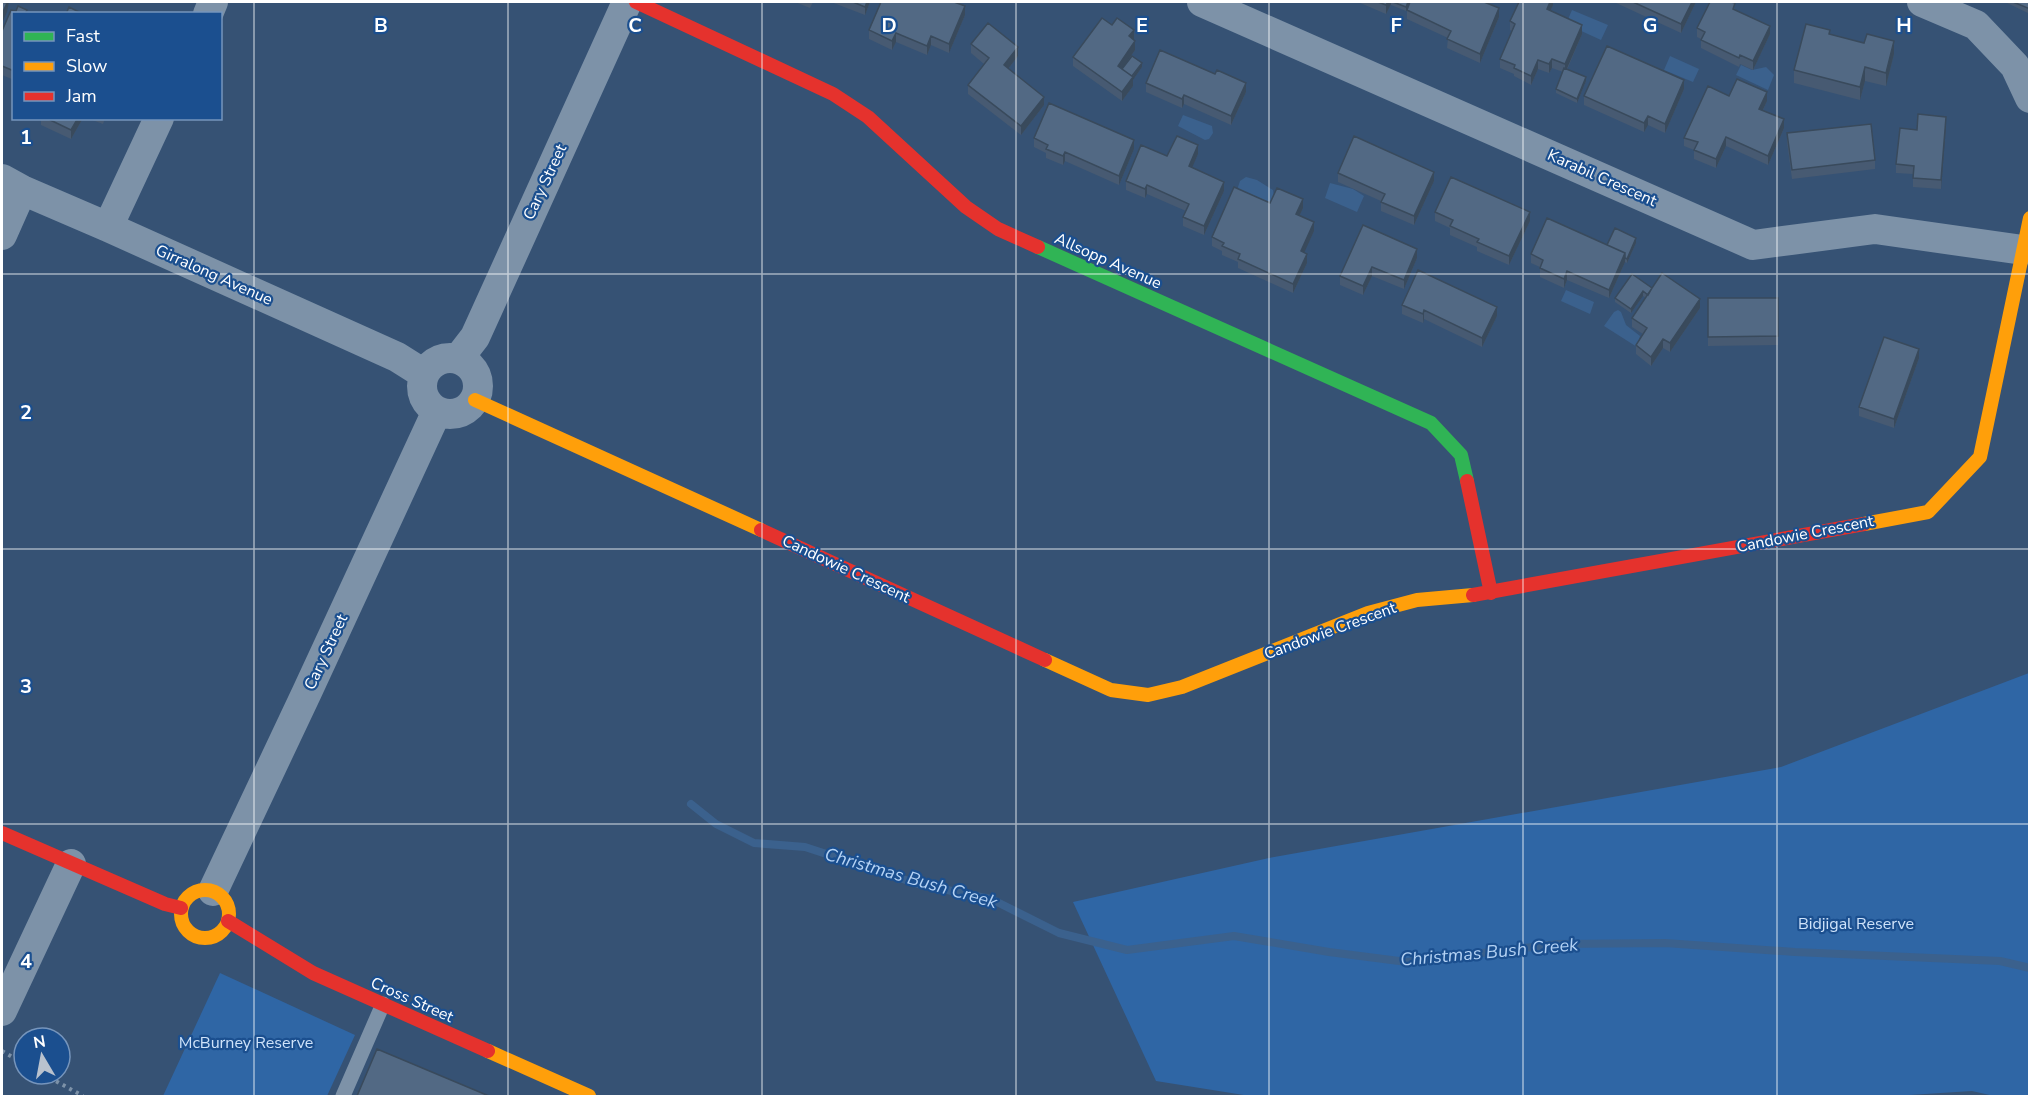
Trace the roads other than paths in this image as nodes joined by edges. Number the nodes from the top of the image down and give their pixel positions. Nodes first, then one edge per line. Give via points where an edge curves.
1 (627, 2) edge
2 (636, 2) edge
3 (1202, 2) edge
4 (1922, 2) edge
5 (2030, 98) edge
6 (158, 120) edge
7 (12, 185) edge
8 (2030, 218) edge
9 (108, 227) junction
10 (2, 235) edge
11 (2023, 250) junction
12 (458, 359) junction
13 (424, 374) junction
14 (475, 400) junction
15 (437, 411) junction
16 (1491, 593) junction
17 (2, 833) edge
18 (71, 864) junction
19 (213, 891) junction
20 (181, 908) junction
21 (228, 921) junction
22 (382, 1004) junction
23 (2, 1011) edge
24 (553, 1089) edge
25 (343, 1096) edge
26 (589, 1096) edge

1 - 12 street, Cary Street via 474,337
2 - 16 street, Allsopp Avenue via 833,94 868,117 966,207 998,230 1431,423 1461,455
3 - 11 street, Karabil Crescent via 1754,245 1875,228
4 - 5 street via 1976,25 2015,66
6 - 9 street
7 - 9 street, Girralong Avenue
7 - 10 street
8 - 11 street, Candowie Crescent
9 - 13 street, Girralong Avenue via 397,357
11 - 16 street, Candowie Crescent via 1980,457 1929,512
12 - 13 street via 444,358
12 - 14 street via 473,369 478,381
13 - 15 street via 422,391 426,402
14 - 15 street via 459,413
14 - 16 street, Candowie Crescent via 1111,690 1148,695 1182,687 1368,613 1417,600
15 - 19 street, Cary Street
17 - 18 street
18 - 20 street
18 - 23 street
19 - 20 street via 205,889 190,894
19 - 21 street via 228,906
20 - 21 street via 187,931 202,938 218,934
21 - 22 street, Cross Street via 313,973
22 - 24 street, Cross Street
22 - 25 lane
24 - 26 street, Cross Street

